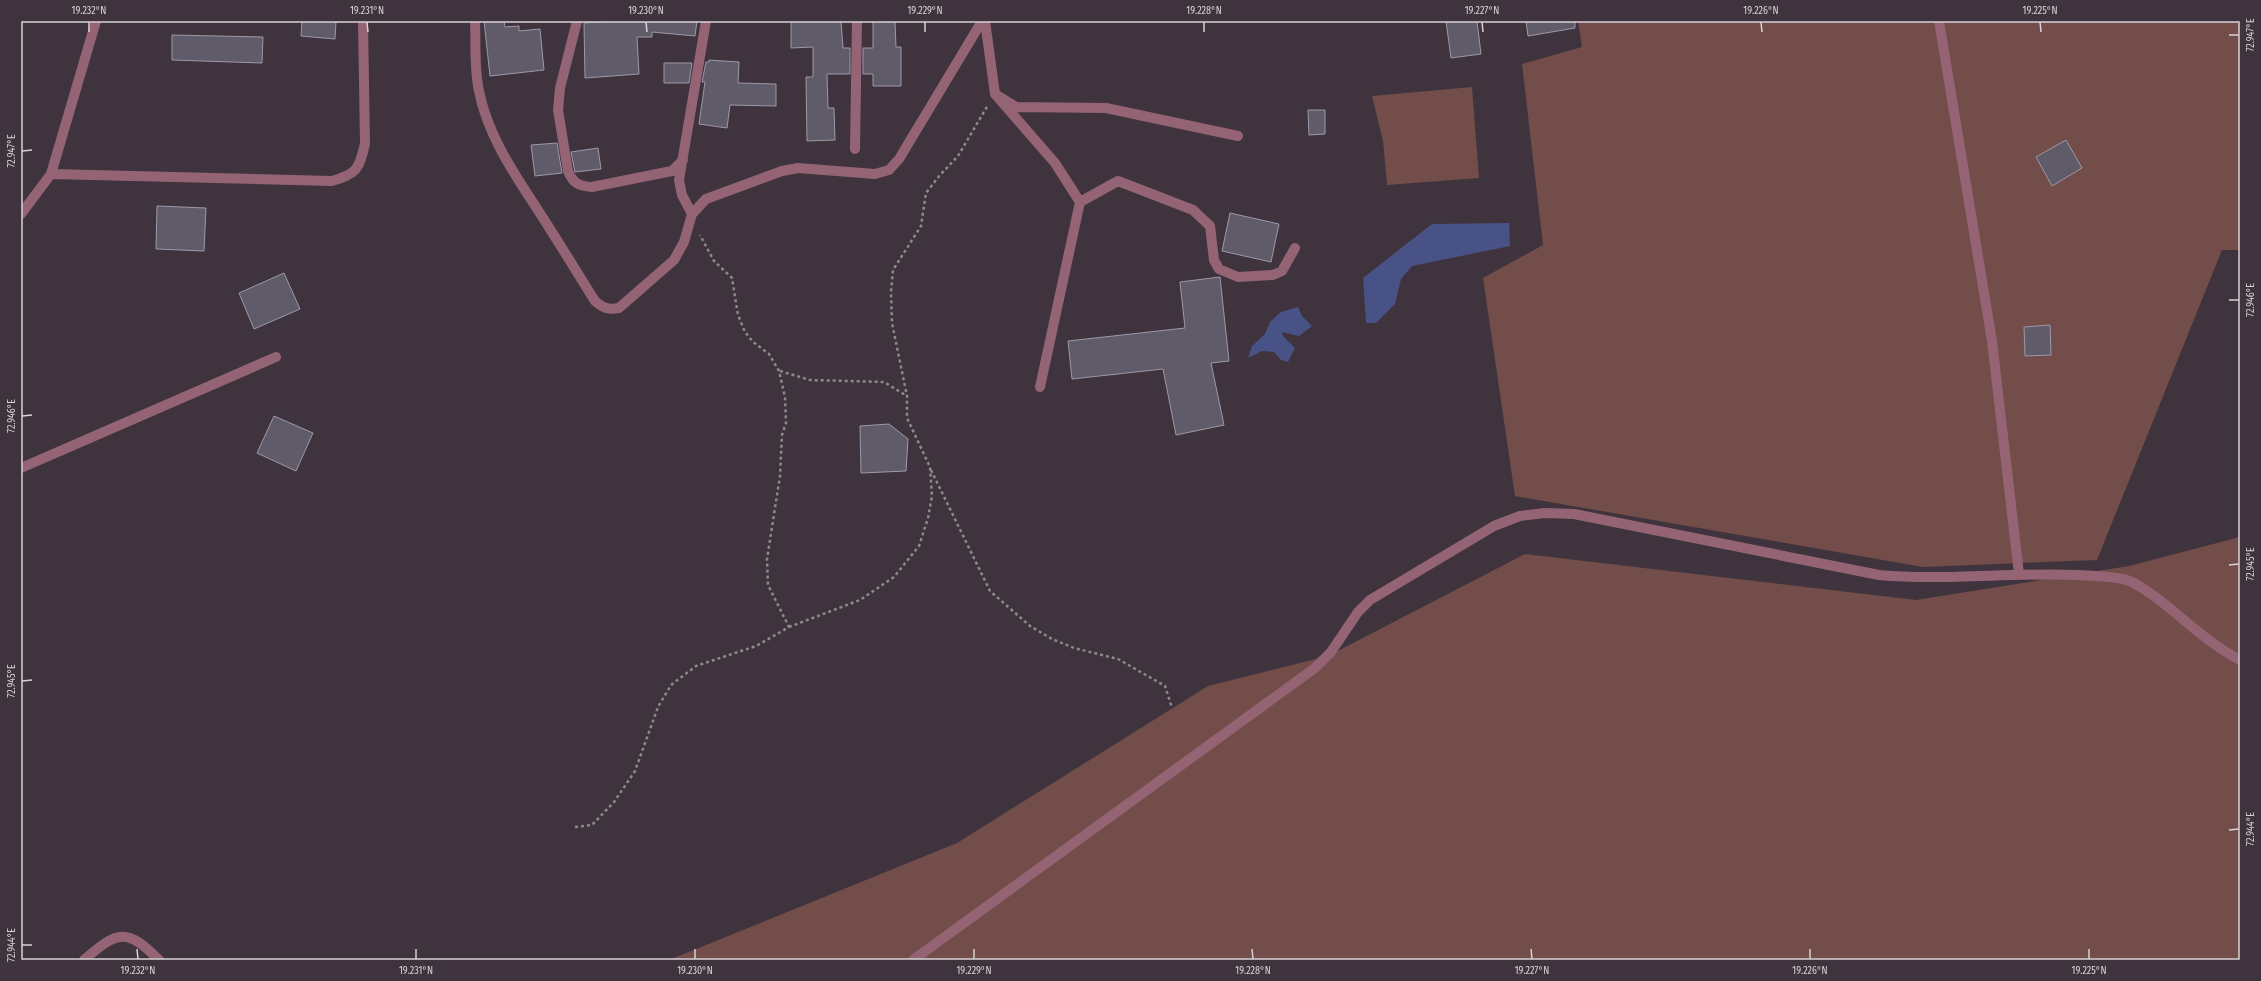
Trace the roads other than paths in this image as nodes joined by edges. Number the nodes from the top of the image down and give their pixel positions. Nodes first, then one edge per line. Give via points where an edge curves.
1 (96, 21) edge
2 (363, 21) edge
3 (475, 21) edge
4 (577, 21) edge
5 (706, 21) edge
6 (857, 21) edge
7 (994, 21) edge
8 (1939, 21) edge
9 (985, 24) edge
10 (994, 94) junction
11 (1238, 136) dead end
12 (855, 149) dead end
13 (683, 160) junction
14 (51, 174) junction
15 (1080, 202) junction
16 (21, 214) edge
17 (692, 214) junction
18 (1295, 248) dead end
19 (276, 357) dead end
20 (1040, 387) dead end
21 (21, 468) edge
22 (2019, 574) junction
23 (2240, 660) edge
24 (84, 960) edge
25 (159, 960) edge
26 (913, 960) edge

1 - 14 street
2 - 14 street via 365,144 361,162 350,176 332,181
3 - 17 street via 479,91 496,139 514,175 602,308 619,308 674,260 684,242
4 - 13 street via 560,88 558,110 568,171 572,180 579,186 592,187 672,171
5 - 13 street
6 - 12 street
7 - 9 street
8 - 22 street via 1992,341
9 - 10 street
9 - 17 street via 899,159 889,170 875,174 814,168 792,169 706,199
10 - 11 street via 1016,107 1106,108
10 - 15 street via 1055,163
13 - 17 street via 680,187
14 - 16 street
15 - 18 street via 1118,181 1193,210 1210,226 1214,260 1219,269 1238,277 1273,275 1282,271
15 - 20 street
19 - 21 street
22 - 23 street via 2094,576 2131,581 2166,605 2193,629
22 - 26 street via 1909,578 1574,514 1545,513 1520,516 1494,526 1370,600 1358,612 1331,652 1315,668
24 - 25 street via 100,946 115,938 128,936 142,942

